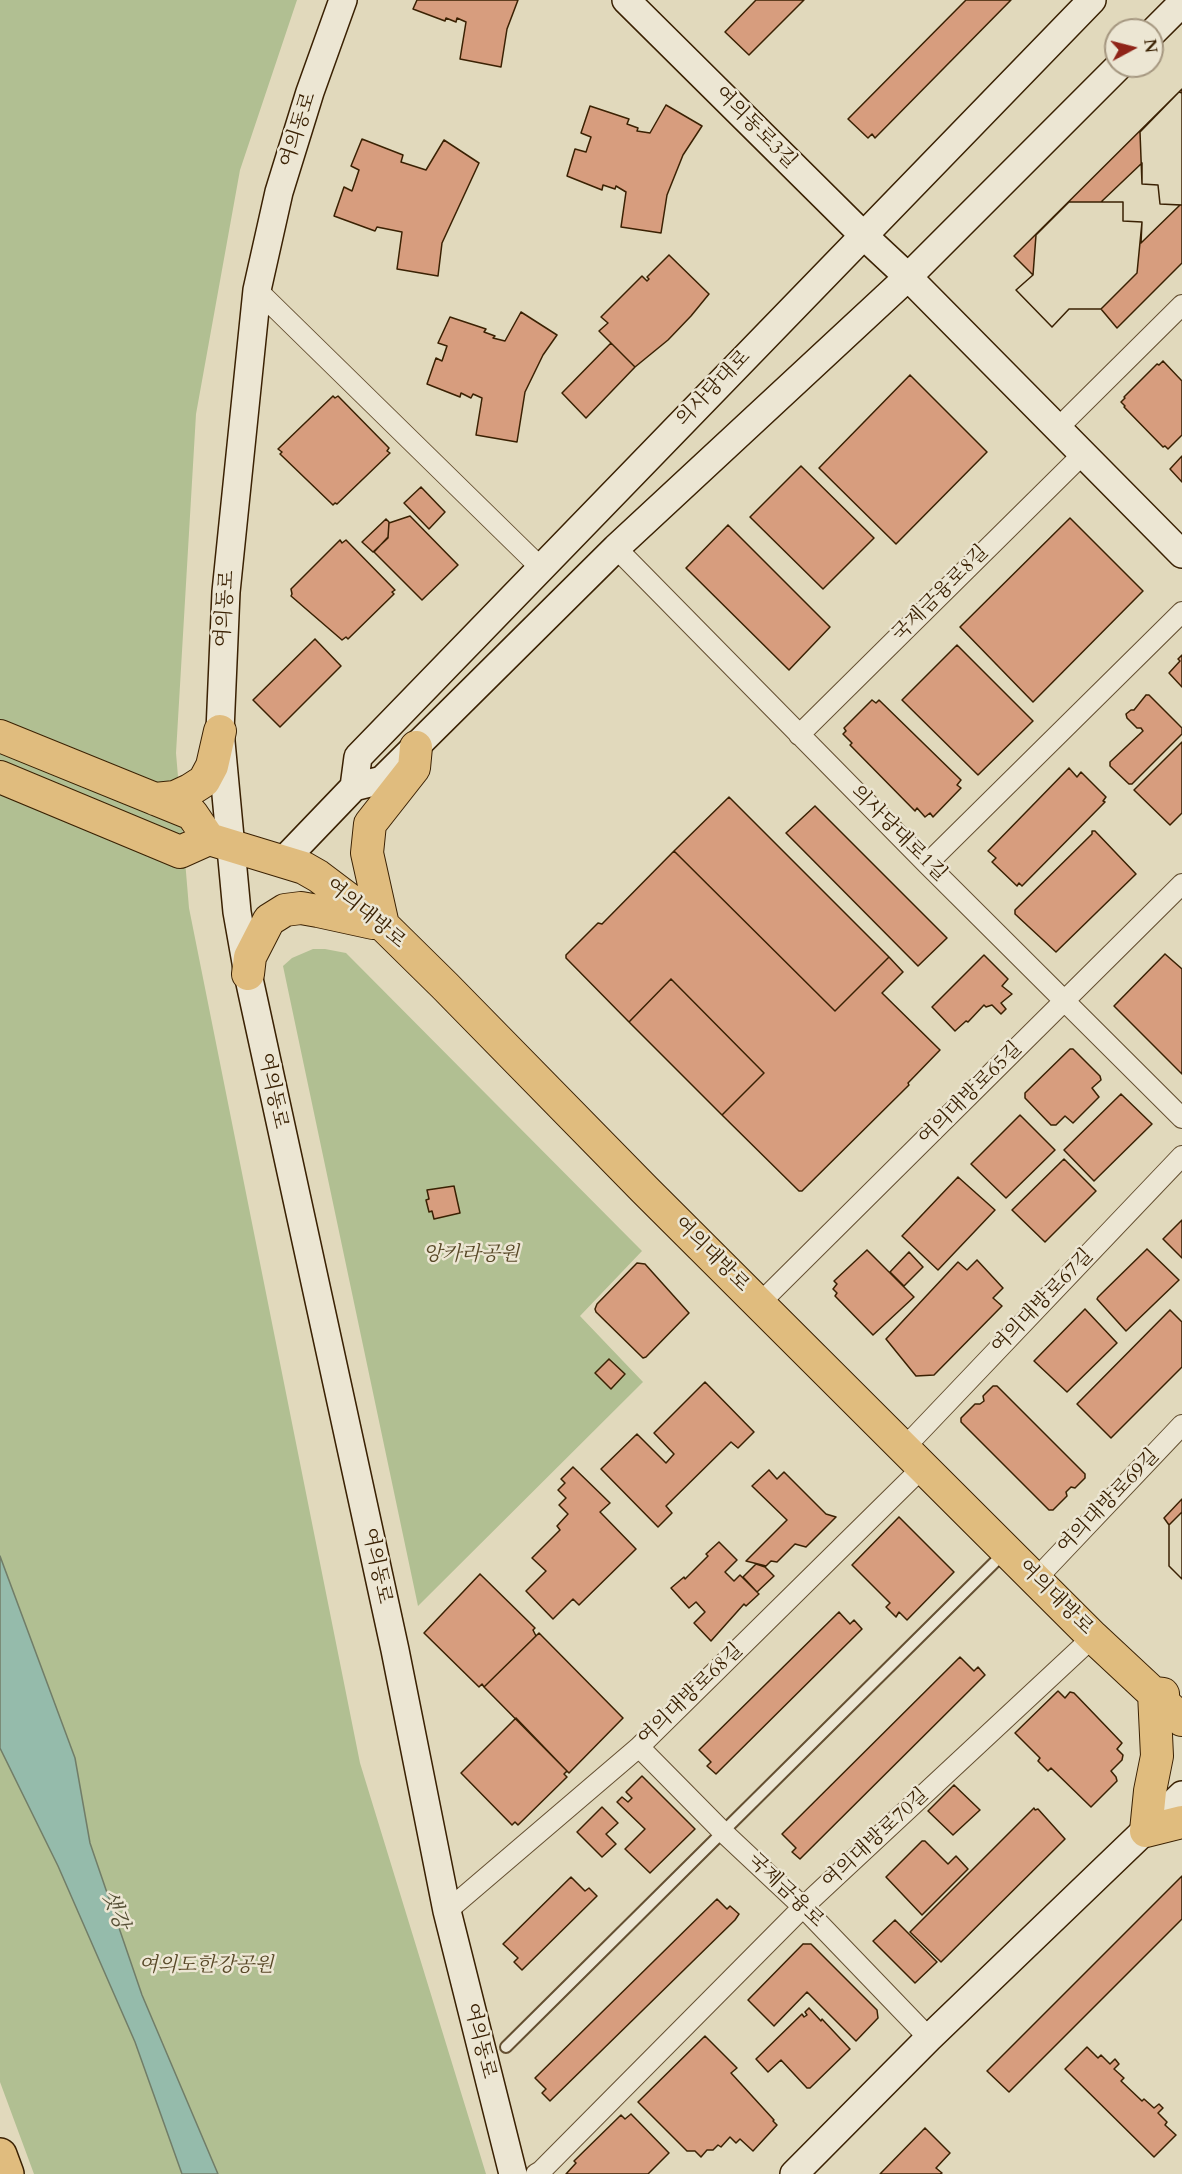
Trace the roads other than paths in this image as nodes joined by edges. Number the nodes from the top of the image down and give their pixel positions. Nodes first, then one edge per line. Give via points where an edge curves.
1 (343, 0) edge
2 (626, 0) edge
3 (1092, 0) edge
4 (1182, 3) edge
5 (1164, 21) edge
6 (1107, 78) edge
7 (863, 235) junction
8 (908, 277) junction
9 (257, 290) junction
10 (1182, 305) edge
11 (1058, 428) junction
12 (1084, 453) junction
13 (616, 548) junction
14 (1182, 554) edge
15 (540, 567) junction
16 (1182, 612) edge
17 (220, 731) junction
18 (799, 735) junction
19 (0, 736) edge
20 (416, 747) junction
21 (0, 777) edge
22 (354, 788) junction
23 (167, 800) junction
24 (220, 842) junction
25 (283, 861) junction
26 (927, 864) junction
27 (1182, 884) edge
28 (382, 925) junction
29 (248, 974) junction
30 (1065, 1001) junction
31 (1182, 1118) edge
32 (1182, 1156) edge
33 (760, 1304) junction
34 (1182, 1425) edge
35 (914, 1457) junction
36 (1007, 1550) junction
37 (1036, 1579) junction
38 (1093, 1637) junction
39 (1168, 1694) edge
40 (1182, 1720) edge
41 (639, 1747) junction
42 (1182, 1795) edge
43 (1182, 1822) edge
44 (1146, 1831) junction
45 (723, 1832) junction
46 (803, 1907) junction
47 (447, 1911) junction
48 (929, 2038) junction
49 (506, 2047) dead end
50 (0, 2155) edge
51 (7, 2174) edge
52 (513, 2174) edge
53 (536, 2174) edge
54 (794, 2174) edge

1 - 9 main road, 여의동로 via 279,192
2 - 7 main road, 여의동로3길
3 - 7 main road, 의사당대로
4 - 5 main road
6 - 8 main road
7 - 8 main road, 여의동로3길
7 - 15 main road, 의사당대로
8 - 11 main road
8 - 13 main road
9 - 15 street
9 - 17 main road, 여의동로 via 226,592
10 - 11 street
11 - 12 main road
12 - 14 main road
12 - 18 street, 국제금융로8길
13 - 18 street, 의사당대로1길
13 - 20 main road
15 - 22 main road, 의사당대로 via 358,757
16 - 26 street
17 - 23 main road via 212,766 204,781
17 - 24 main road, 여의동로
18 - 26 street, 의사당대로1길
19 - 23 main road
20 - 22 main road via 382,780
20 - 28 main road via 414,768 370,824 367,853
21 - 24 main road via 180,852
22 - 25 main road
23 - 24 main road via 192,814
24 - 25 main road, 여의대방로
24 - 29 main road, 여의동로
25 - 28 main road, 여의대방로 via 318,876
26 - 30 street, 의사당대로1길
27 - 30 street, 여의대방로65길
28 - 29 main road via 301,908 285,910 269,920 250,957
28 - 33 main road, 여의대방로
29 - 47 main road, 여의동로 via 395,1650
30 - 31 street, 의사당대로1길
30 - 33 street, 여의대방로65길
32 - 35 street, 여의대방로67길
33 - 35 main road, 여의대방로
34 - 37 street, 여의대방로69길
35 - 36 main road, 여의대방로
35 - 41 street, 여의대방로68길
36 - 37 main road, 여의대방로
36 - 45 lane
37 - 38 main road, 여의대방로
38 - 39 main road, 여의대방로
38 - 46 street, 여의대방로70길
39 - 40 main road, 여의대방로
39 - 44 main road
41 - 45 street, 국제금융로
41 - 47 street, 여의대방로68길
42 - 44 main road
43 - 44 main road
44 - 48 main road
45 - 46 street, 국제금융로
45 - 49 lane
46 - 48 street, 국제금융로
46 - 53 street, 여의대방로70길
47 - 52 main road, 여의동로
48 - 54 main road
50 - 51 highway

